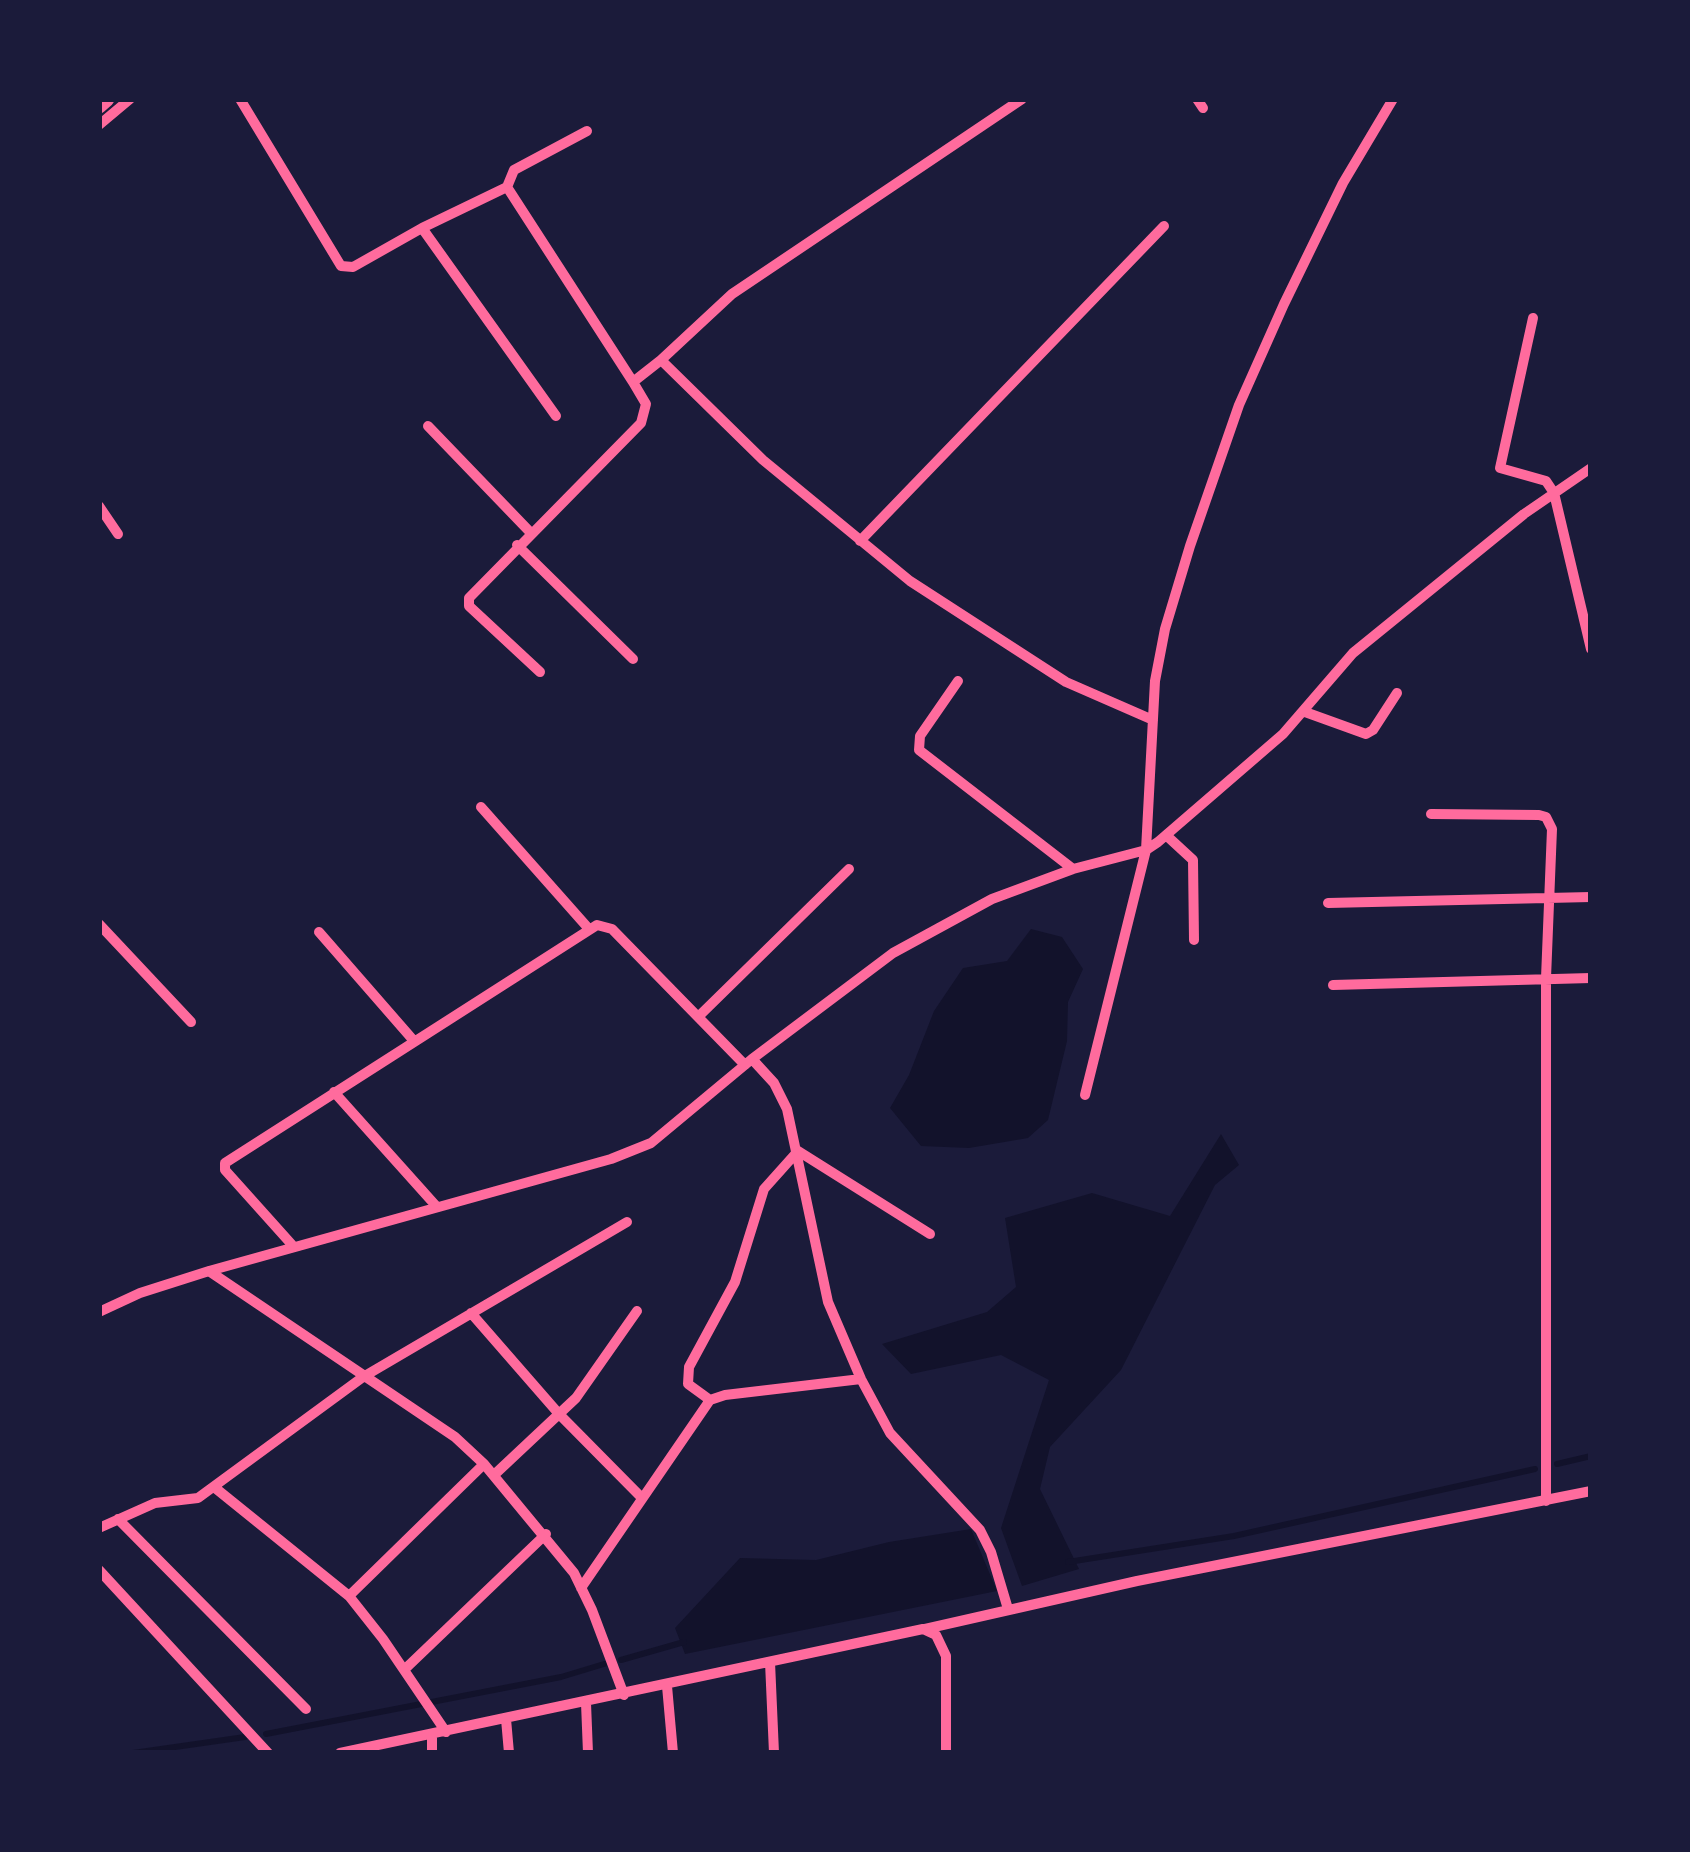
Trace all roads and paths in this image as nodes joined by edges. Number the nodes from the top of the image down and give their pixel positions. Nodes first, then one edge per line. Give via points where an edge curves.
1 (107, 99) edge
2 (130, 99) edge
3 (240, 99) edge
4 (1022, 99) edge
5 (1393, 99) edge
6 (99, 106) edge
7 (99, 125) edge
8 (586, 130) dead end
9 (507, 187) junction
10 (1164, 226) dead end
11 (422, 228) junction
12 (1533, 318) dead end
13 (661, 360) junction
14 (633, 382) junction
15 (556, 416) dead end
16 (428, 426) dead end
17 (1591, 468) edge
18 (1554, 494) junction
19 (99, 506) edge
20 (530, 532) junction
21 (118, 533) dead end
22 (860, 541) junction
23 (517, 545) junction
24 (1588, 623) edge
25 (1591, 649) edge
26 (633, 658) dead end
27 (540, 672) dead end
28 (958, 681) dead end
29 (1397, 693) dead end
30 (1305, 712) junction
31 (1153, 720) junction
32 (481, 807) dead end
33 (1431, 814) dead end
34 (1167, 836) junction
35 (1146, 850) junction
36 (850, 869) dead end
37 (1073, 869) junction
38 (1550, 898) junction
39 (1591, 898) edge
40 (1328, 903) dead end
41 (99, 924) edge
42 (589, 929) junction
43 (319, 932) dead end
44 (1194, 940) dead end
45 (1546, 978) junction
46 (1591, 978) edge
47 (1333, 985) dead end
48 (698, 1018) junction
49 (191, 1022) dead end
50 (414, 1041) junction
51 (748, 1062) junction
52 (334, 1092) junction
53 (1085, 1095) dead end
54 (797, 1151) junction
55 (437, 1207) junction
56 (627, 1222) dead end
57 (930, 1234) dead end
58 (294, 1247) junction
59 (209, 1271) junction
60 (637, 1311) dead end
61 (99, 1312) edge
62 (471, 1313) junction
63 (363, 1377) junction
64 (861, 1379) junction
65 (710, 1400) junction
66 (559, 1414) junction
67 (484, 1464) junction
68 (494, 1475) junction
69 (214, 1486) junction
70 (1591, 1491) edge
71 (642, 1498) junction
72 (1546, 1501) junction
73 (118, 1519) junction
74 (99, 1528) edge
75 (546, 1534) junction
76 (99, 1570) edge
77 (581, 1588) junction
78 (349, 1596) junction
79 (1008, 1609) junction
80 (923, 1629) junction
81 (770, 1662) junction
82 (405, 1669) junction
83 (667, 1686) junction
84 (624, 1695) junction
85 (586, 1703) junction
86 (306, 1709) dead end
87 (506, 1719) junction
88 (446, 1732) junction
89 (432, 1734) junction
90 (268, 1753) edge
91 (340, 1753) edge
92 (432, 1753) edge
93 (509, 1753) edge
94 (588, 1753) edge
95 (673, 1753) edge
96 (774, 1753) edge
97 (946, 1753) edge

1 - 6 main road
2 - 7 street
3 - 11 street via 341,266
4 - 13 street via 732,294
5 - 31 street via 1334,201 1239,404 1165,629
8 - 9 street via 514,170
9 - 11 street
9 - 14 street
10 - 22 street
11 - 15 street
12 - 18 street via 1500,465 1546,482
13 - 14 street
13 - 22 street
14 - 20 street via 646,404 640,423
16 - 20 street
17 - 18 street
18 - 24 street
18 - 30 street via 1353,653
19 - 21 street
20 - 23 street
22 - 31 street via 1047,670
23 - 26 street
23 - 27 street via 469,606
24 - 25 street
28 - 37 street via 920,736 919,750
29 - 30 street via 1366,734
30 - 34 street
31 - 35 street
32 - 42 street
33 - 38 street via 1546,817
34 - 35 street
34 - 44 street via 1193,860
35 - 37 street
35 - 53 street
36 - 48 street
37 - 51 street via 942,924
38 - 39 street
38 - 40 street
38 - 45 street
41 - 49 street
42 - 48 street via 612,929
42 - 50 street
43 - 50 street
45 - 46 street
45 - 47 street
45 - 72 street
48 - 51 street
50 - 52 street
51 - 54 street via 782,1096
51 - 55 street via 632,1152
52 - 55 street
52 - 58 street via 225,1163
54 - 57 street
54 - 64 street via 828,1301
54 - 65 street via 759,1199 735,1282 689,1367 688,1384
55 - 58 street
56 - 62 street
58 - 59 street
59 - 61 street
59 - 63 street
60 - 66 street
62 - 63 street
62 - 66 street
63 - 67 street
63 - 69 street
64 - 65 street
64 - 79 street via 890,1432 980,1530
65 - 71 street
66 - 68 street
66 - 71 street
67 - 68 street
67 - 78 street
68 - 75 street
69 - 73 street via 193,1501 155,1503
69 - 78 street
70 - 72 street
71 - 77 street
72 - 79 street
73 - 74 street
73 - 86 street
75 - 77 street
75 - 82 street
76 - 90 street
77 - 84 street
78 - 82 street
79 - 80 street
80 - 81 street
80 - 97 street via 936,1635 946,1656
81 - 83 street
81 - 96 street
82 - 88 street
83 - 84 street
83 - 95 street
84 - 85 street
85 - 87 street
85 - 94 street
87 - 88 street
87 - 93 street
88 - 89 street
89 - 91 street
89 - 92 street

